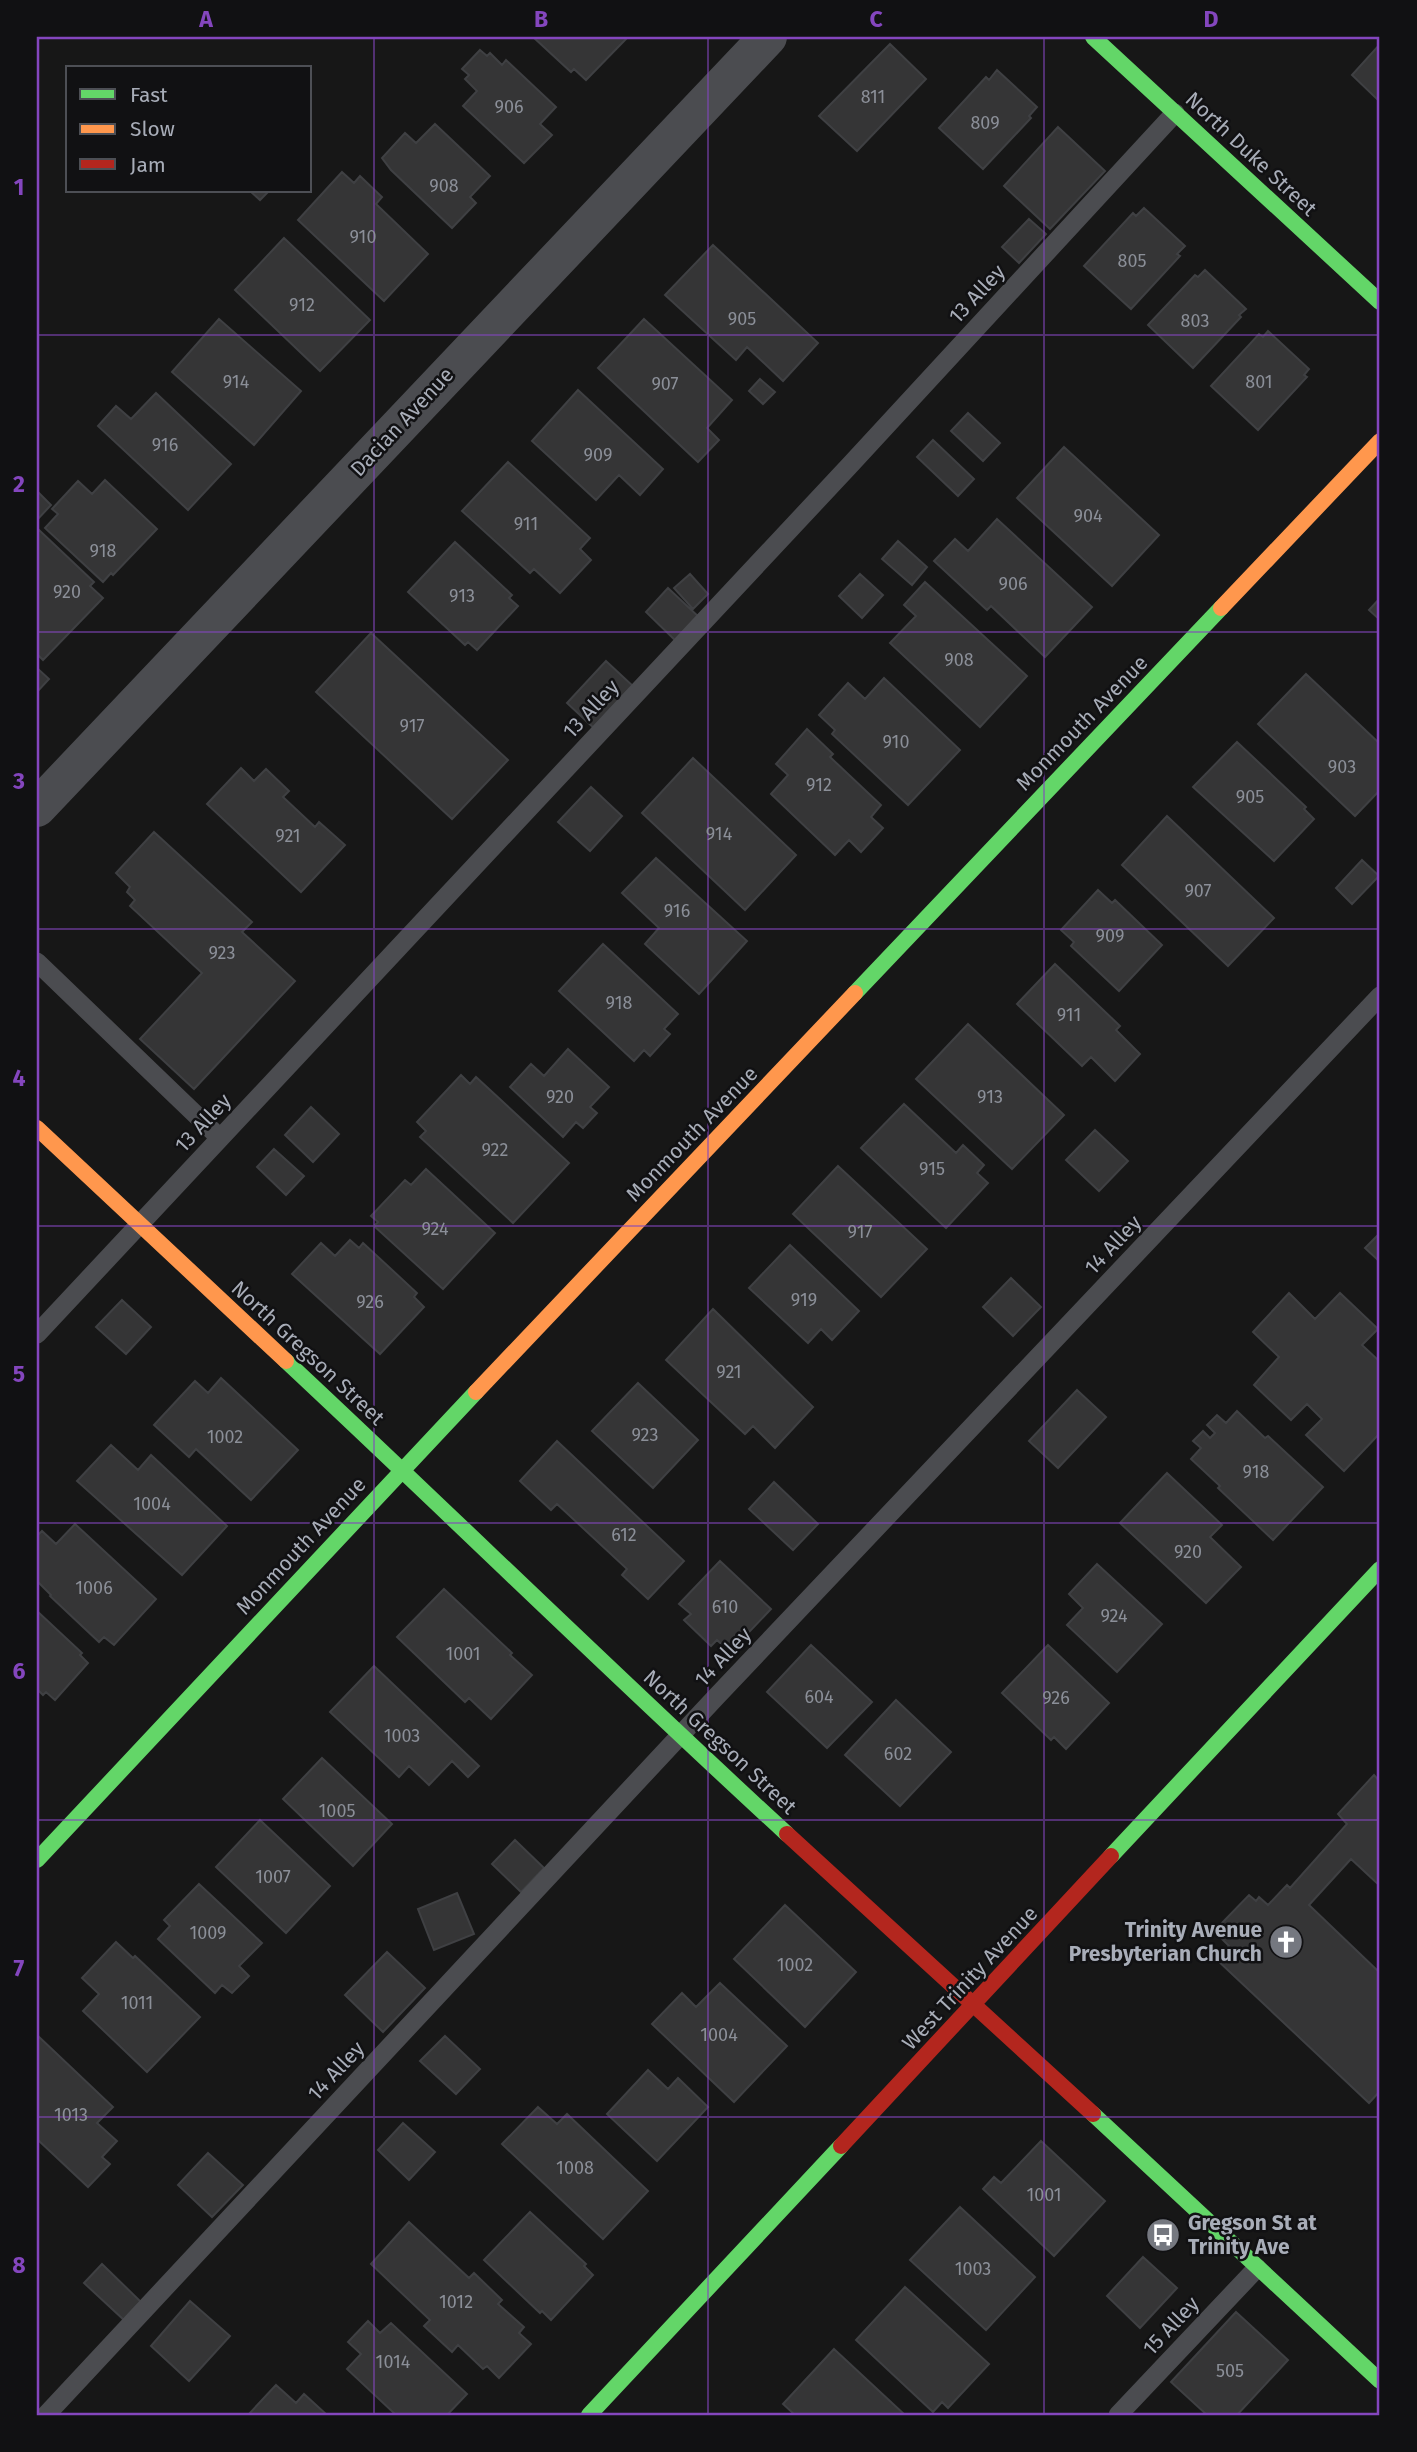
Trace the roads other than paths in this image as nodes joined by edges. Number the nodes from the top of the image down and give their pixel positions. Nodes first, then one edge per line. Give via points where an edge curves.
1 (768, 37) edge
2 (1093, 37) edge
3 (1175, 113) junction
4 (1380, 302) edge
5 (1380, 441) edge
6 (37, 808) edge
7 (37, 962) edge
8 (1380, 996) edge
9 (37, 1128) edge
10 (220, 1138) junction
11 (138, 1225) junction
12 (37, 1334) edge
13 (402, 1469) junction
14 (1380, 1569) edge
15 (680, 1736) junction
16 (37, 1860) edge
17 (974, 2004) junction
18 (1257, 2268) junction
19 (1380, 2381) edge
20 (46, 2415) edge
21 (589, 2415) edge
22 (1118, 2415) edge

1 - 6 street, Dacian Avenue
2 - 3 street, North Duke Street
3 - 4 street, North Duke Street
3 - 10 lane, 13 Alley
5 - 13 street, Monmouth Avenue
7 - 10 lane
8 - 15 lane, 14 Alley
9 - 11 street, North Gregson Street
10 - 11 lane, 13 Alley
11 - 12 lane, 13 Alley
11 - 13 street, North Gregson Street
13 - 15 street, North Gregson Street
13 - 16 street, Monmouth Avenue
14 - 17 street, West Trinity Avenue
15 - 17 street, North Gregson Street
15 - 20 lane, 14 Alley
17 - 18 street, North Gregson Street
17 - 21 street, West Trinity Avenue
18 - 19 street, North Gregson Street
18 - 22 lane, 15 Alley

